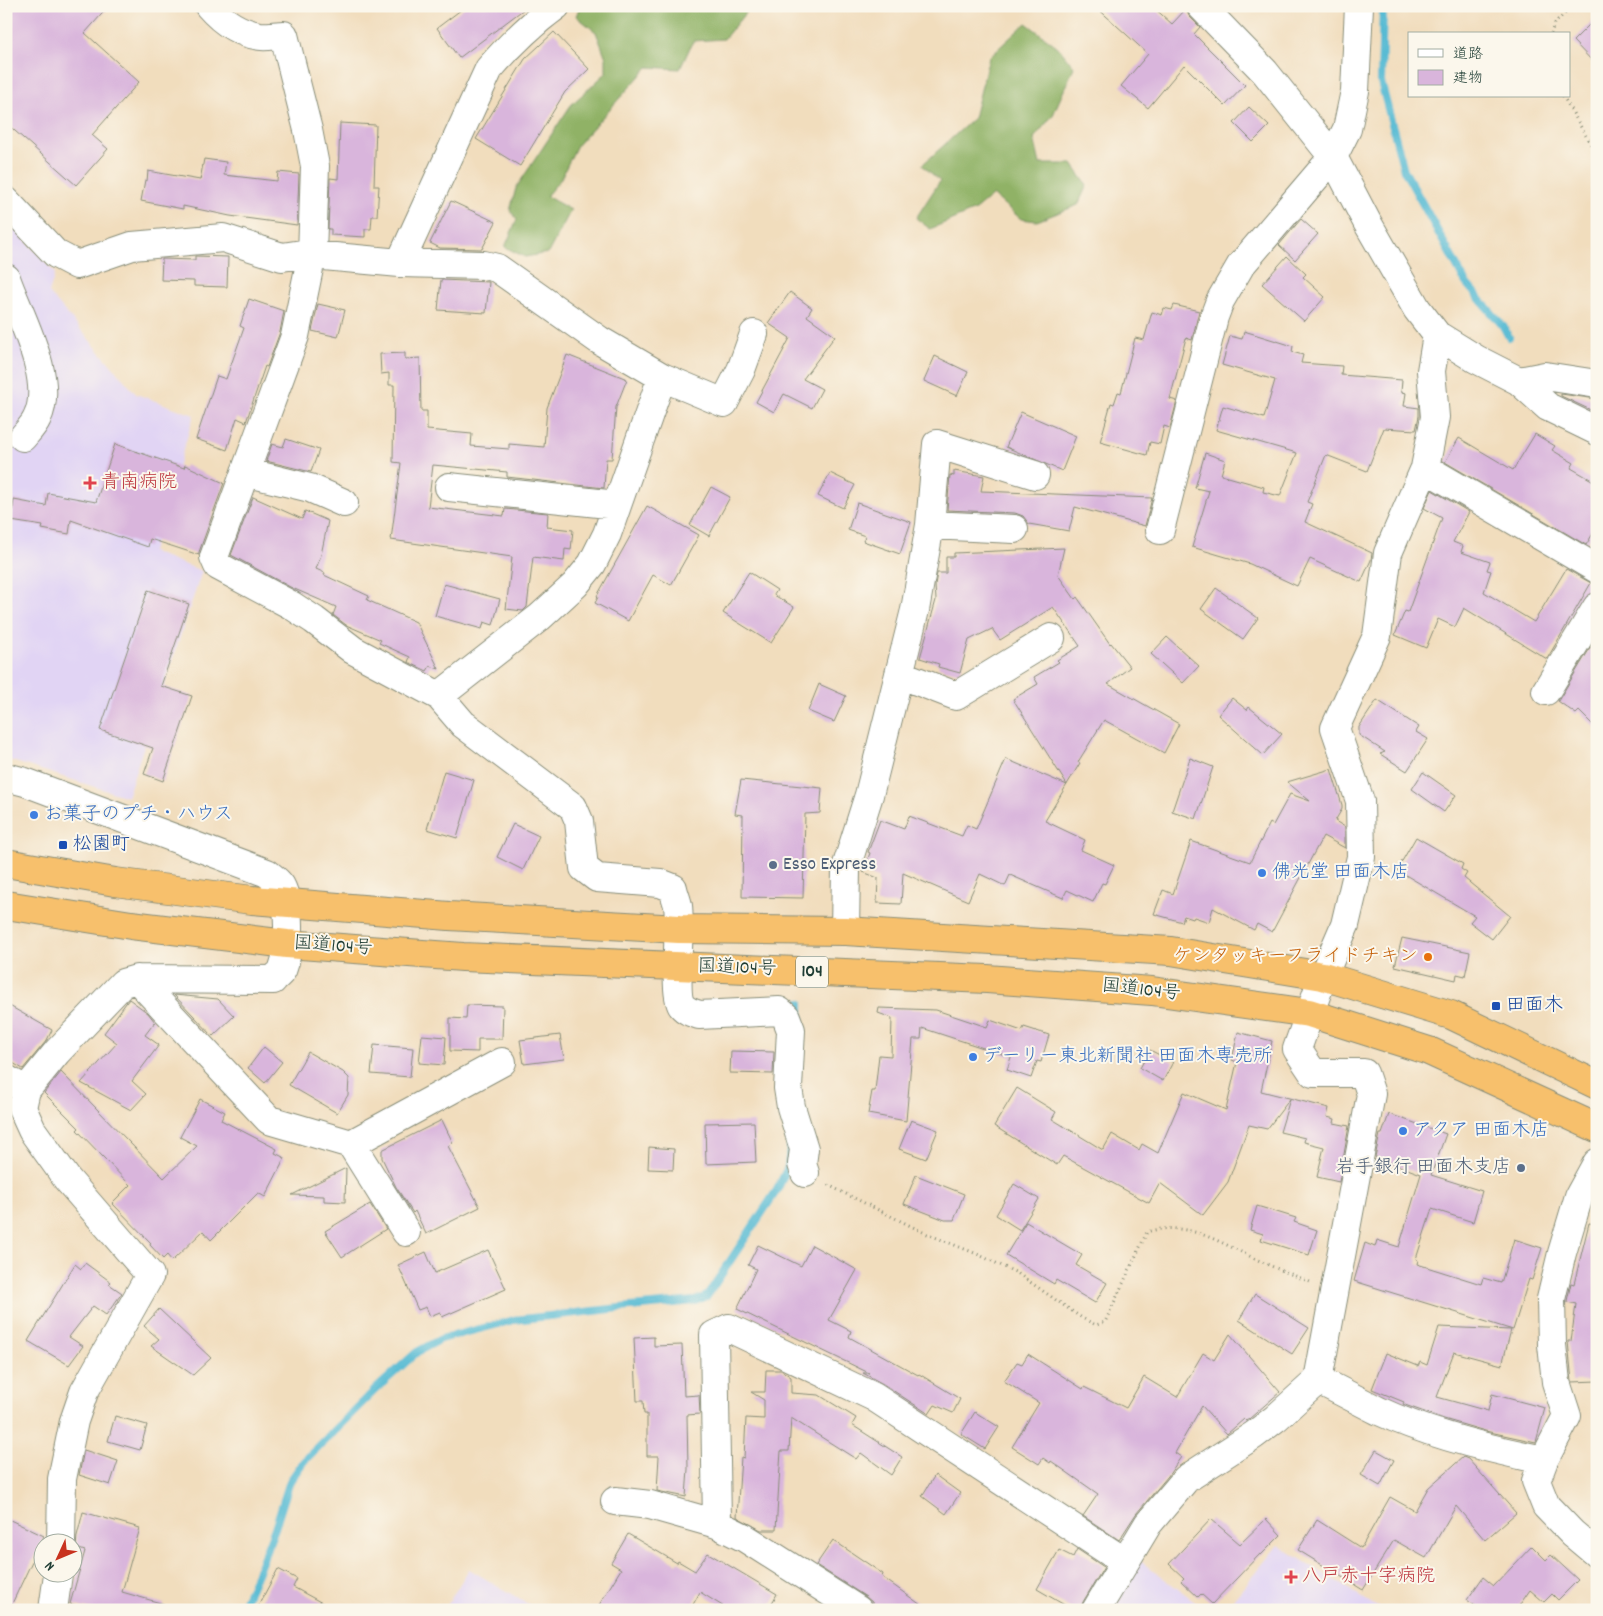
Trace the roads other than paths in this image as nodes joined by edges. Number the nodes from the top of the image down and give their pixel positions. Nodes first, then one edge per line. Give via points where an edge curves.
1 (208, 6) edge
2 (556, 6) edge
3 (1201, 6) edge
4 (1359, 6) edge
5 (1333, 157) junction
6 (6, 201) edge
7 (312, 254) junction
8 (400, 262) junction
9 (6, 278) edge
10 (754, 334) dead end
11 (1437, 335) junction
12 (662, 376) junction
13 (1519, 381) junction
14 (1597, 384) edge
15 (1597, 431) edge
16 (23, 437) dead end
17 (1425, 468) junction
18 (244, 472) junction
19 (1035, 475) dead end
20 (450, 487) dead end
21 (344, 503) dead end
22 (617, 505) junction
23 (930, 525) junction
24 (1014, 529) dead end
25 (1160, 530) dead end
26 (1597, 569) edge
27 (1597, 607) edge
28 (1051, 638) dead end
29 (899, 674) junction
30 (1546, 690) dead end
31 (439, 696) junction
32 (6, 777) edge
33 (6, 863) edge
34 (287, 903) junction
35 (6, 905) edge
36 (679, 929) junction
37 (845, 931) junction
38 (287, 944) junction
39 (678, 967) junction
40 (1323, 976) junction
41 (137, 979) junction
42 (1309, 1013) junction
43 (502, 1062) dead end
44 (16, 1085) edge
45 (1597, 1085) edge
46 (1597, 1128) edge
47 (351, 1144) junction
48 (1597, 1163) edge
49 (805, 1173) road end
50 (406, 1232) dead end
51 (1318, 1380) junction
52 (1544, 1460) junction
53 (615, 1501) dead end
54 (717, 1524) junction
55 (61, 1534) edge
56 (1597, 1554) edge
57 (1125, 1562) junction
58 (57, 1584) edge
59 (53, 1610) edge
60 (858, 1610) edge
61 (1096, 1610) edge

1 - 7 street via 233,27 260,36 284,35 315,166
2 - 8 street via 489,69
3 - 5 street via 1265,72
4 - 5 street via 1355,91 1347,129
5 - 11 street via 1417,309
5 - 25 street via 1241,265 1220,301
6 - 7 street via 56,254 77,265 132,246 223,238 282,257
7 - 8 street
7 - 18 street via 295,336
8 - 12 street via 497,268 599,340
9 - 16 street via 43,381 42,404 37,419
10 - 12 street via 724,403
11 - 13 street
11 - 17 street via 1431,371 1435,417
12 - 22 street
13 - 14 street via 1545,376
13 - 15 street via 1548,407
17 - 26 street
17 - 40 street via 1388,553 1377,636 1335,728 1360,801 1361,857 1344,925
18 - 21 street via 310,488
18 - 31 street via 214,557 218,566 291,605 353,650
19 - 23 street via 936,444
20 - 22 street
22 - 31 street via 596,556 575,586
23 - 24 street
23 - 29 street via 917,602
27 - 30 street
28 - 29 street via 956,696
29 - 37 street via 869,795 846,868
31 - 36 street via 463,724 573,807 579,821 584,868 597,878 660,883 672,888 678,905
32 - 34 street via 266,873 280,884
33 - 34 highway, 国道104号 / 104 via 115,882
34 - 36 highway, 国道104号 / 104
34 - 38 street
35 - 38 highway, 国道104号 / 104 via 131,925
36 - 37 highway, 国道104号 / 104
36 - 39 street
37 - 40 highway, 国道104号 / 104 via 1171,950
38 - 39 highway, 国道104号 / 104 via 463,957
38 - 41 street via 283,970 273,980
39 - 42 highway, 国道104号 / 104 via 987,979 1152,990
39 - 49 street via 678,996 682,1006 690,1012 699,1015 779,1011 786,1017 791,1030 790,1107 804,1149 802,1164
40 - 42 street
40 - 45 highway, 国道104号 / 104 via 1451,1015
41 - 44 street via 123,983 58,1052
41 - 47 street via 269,1120
42 - 46 highway, 国道104号 / 104 via 1429,1051
42 - 51 street via 1297,1049 1313,1073 1364,1073 1371,1094
43 - 47 street
44 - 55 street via 32,1130 67,1179 150,1275 84,1392 74,1421 62,1479
47 - 50 street
48 - 52 street via 1579,1196 1551,1299 1556,1382 1567,1416
51 - 52 street via 1381,1412 1437,1433 1495,1451
51 - 57 street via 1276,1418 1186,1479 1148,1524
52 - 56 street via 1536,1481 1546,1506
53 - 54 street via 650,1505
54 - 57 street via 714,1335 729,1328 874,1397
54 - 60 street via 745,1538
57 - 61 street
58 - 59 street

